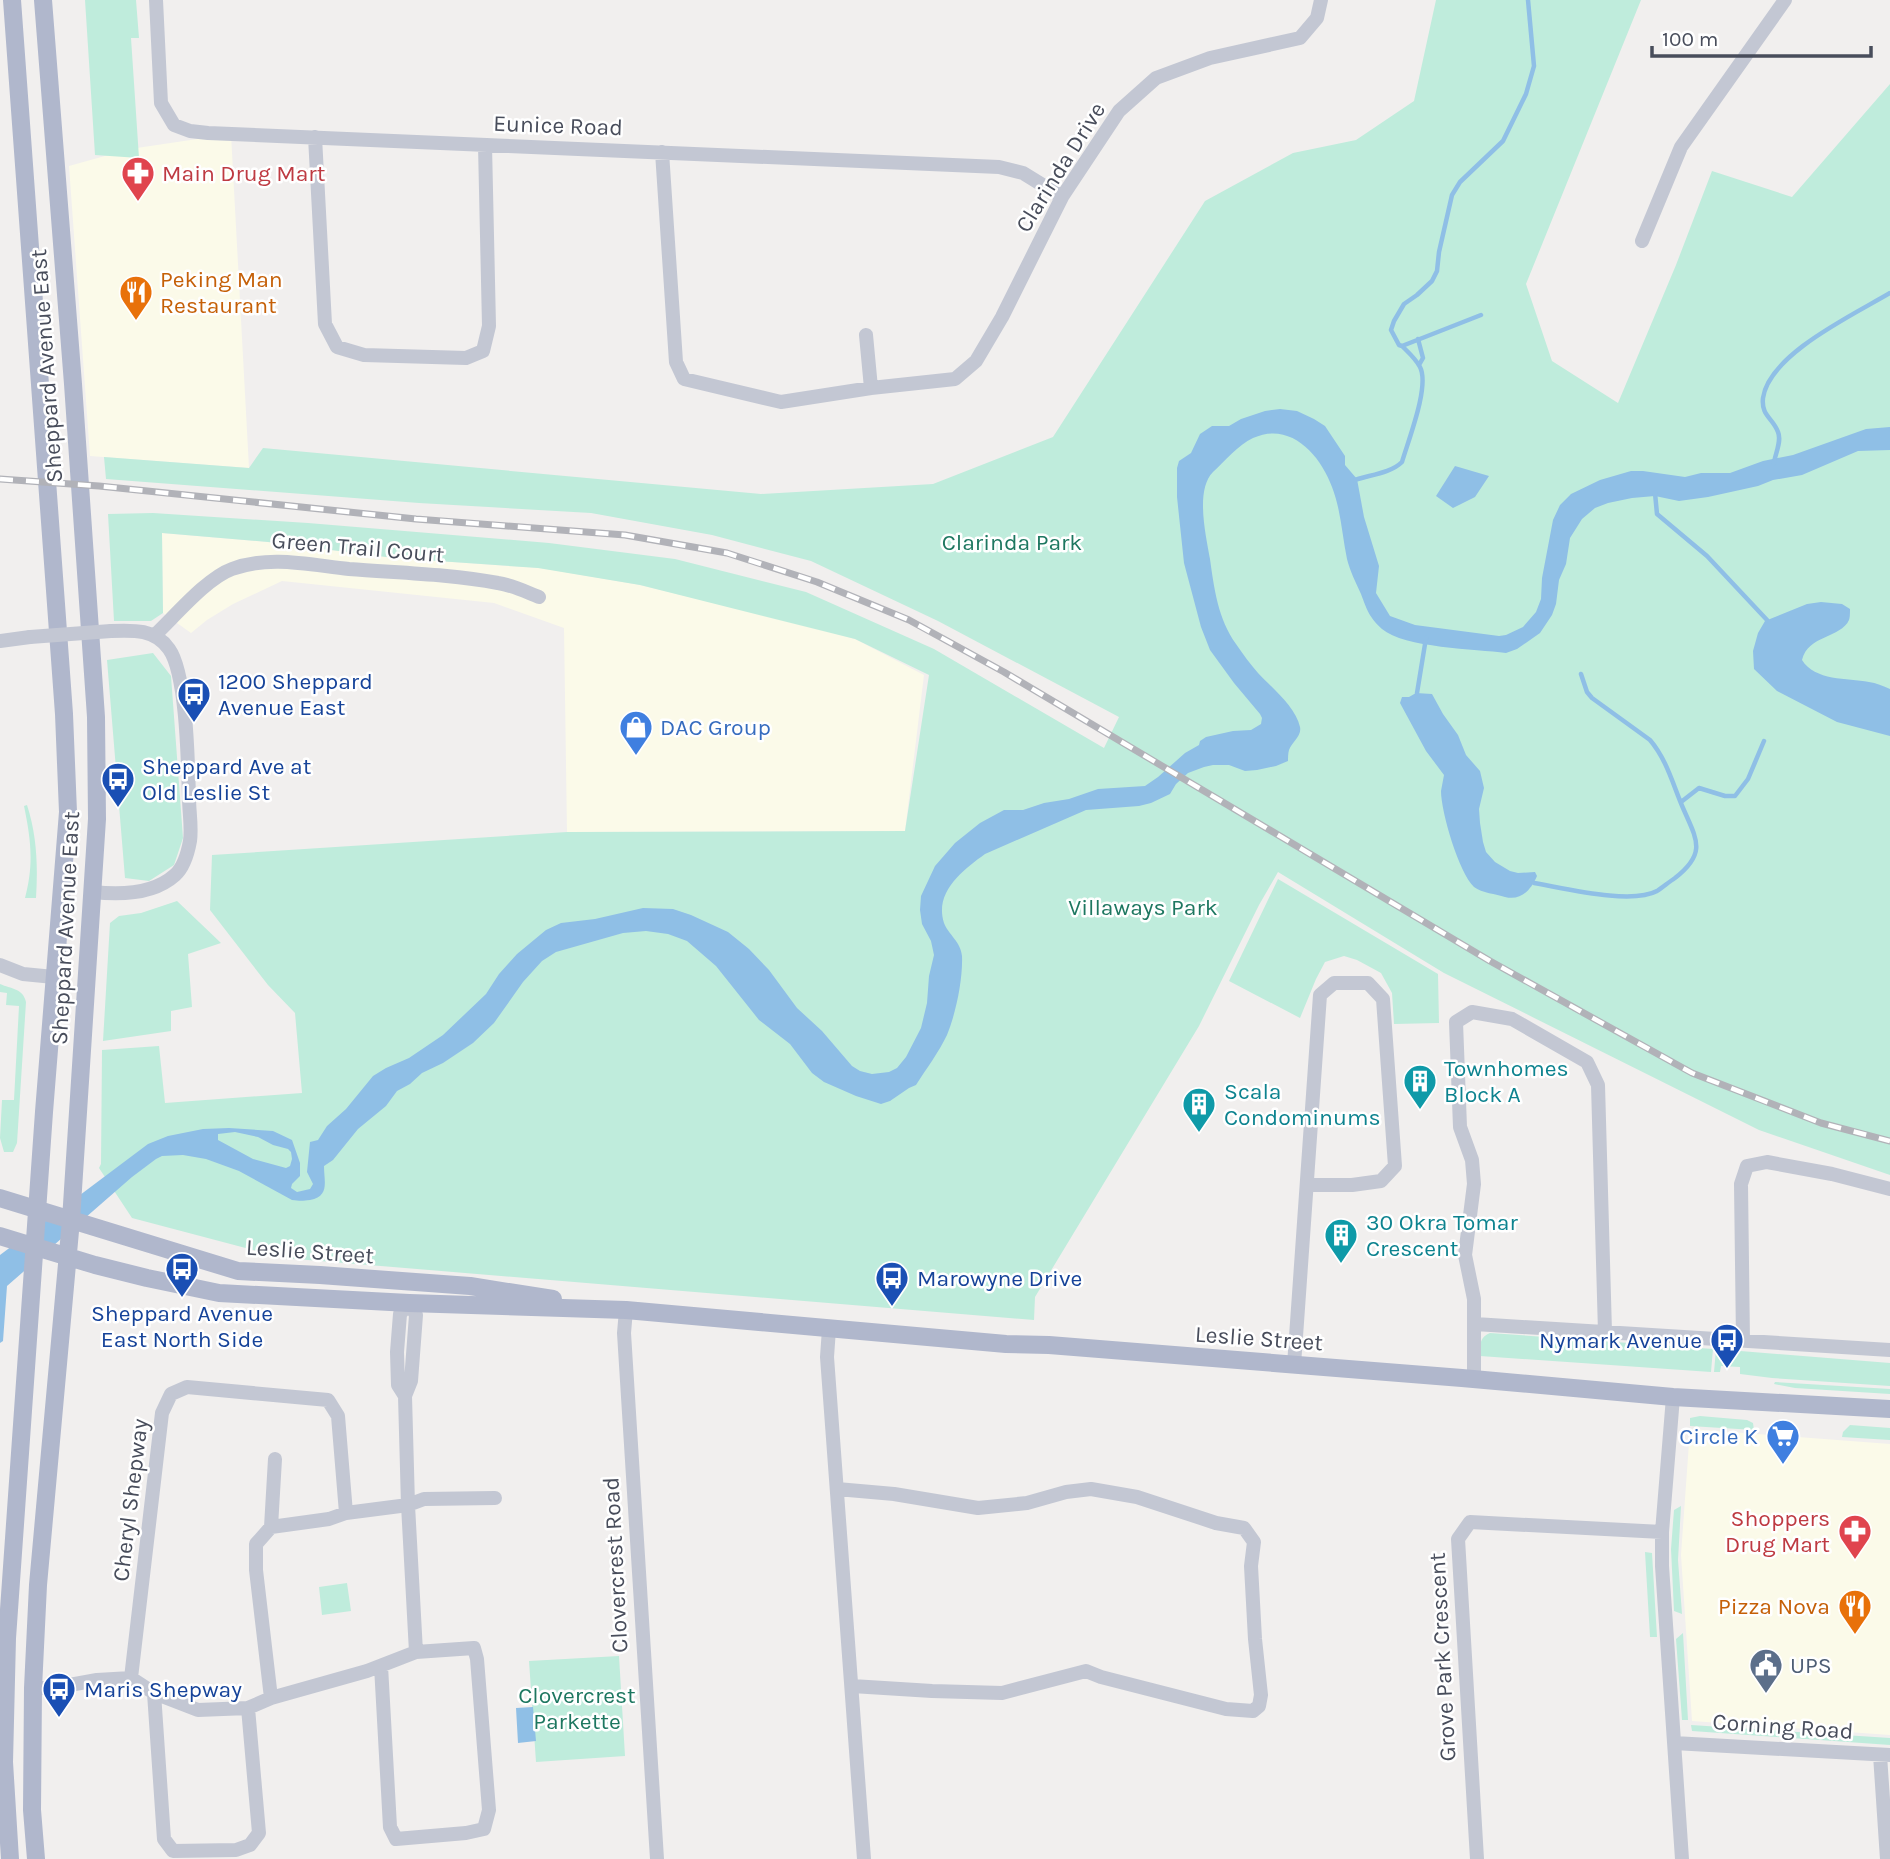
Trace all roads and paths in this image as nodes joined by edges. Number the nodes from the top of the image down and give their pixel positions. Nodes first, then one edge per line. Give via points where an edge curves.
1 (12, 0) edge
2 (43, 0) edge
3 (156, 0) edge
4 (1321, 0) edge
5 (1785, 0) edge
6 (315, 137) junction
7 (485, 145) junction
8 (662, 152) junction
9 (1062, 198) junction
10 (1642, 241) dead end
11 (866, 335) dead end
12 (871, 388) junction
13 (539, 597) dead end
14 (155, 635) junction
15 (0, 641) edge
16 (93, 892) junction
17 (0, 965) edge
18 (54, 976) junction
19 (1307, 1185) junction
20 (1890, 1189) edge
21 (0, 1198) edge
22 (37, 1210) junction
23 (71, 1220) junction
24 (0, 1236) edge
25 (34, 1246) junction
26 (68, 1257) junction
27 (410, 1282) junction
28 (409, 1303) junction
29 (626, 1310) junction
30 (1475, 1325) junction
31 (829, 1329) junction
32 (1605, 1332) junction
33 (1743, 1341) junction
34 (1890, 1350) edge
35 (1294, 1365) junction
36 (1474, 1379) junction
37 (1673, 1397) junction
38 (1890, 1409) edge
39 (275, 1459) dead end
40 (837, 1489) junction
41 (495, 1498) dead end
42 (408, 1505) junction
43 (346, 1513) junction
44 (271, 1527) junction
45 (1662, 1532) junction
46 (416, 1652) junction
47 (381, 1666) junction
48 (131, 1678) junction
49 (852, 1686) junction
50 (33, 1688) junction
51 (154, 1693) junction
52 (271, 1698) junction
53 (248, 1708) junction
54 (1674, 1743) junction
55 (1885, 1755) edge
56 (10, 1859) edge
57 (36, 1859) edge
58 (657, 1859) edge
59 (864, 1859) edge
60 (1477, 1859) edge
61 (1682, 1859) edge
62 (1887, 1859) edge

1 - 18 main road, Sheppard Avenue East via 68,812
2 - 16 main road, Sheppard Avenue East via 96,717
3 - 6 street, Eunice Road via 161,103 174,125 208,133
4 - 9 street, Clarinda Drive via 1317,18 1300,38 1210,58 1156,78 1119,111
5 - 10 street via 1681,148
6 - 7 street, Eunice Road
6 - 7 street via 325,324 337,347 364,355 466,358 483,351 489,326
7 - 8 street, Eunice Road
8 - 9 street, Eunice Road via 999,167 1023,173
8 - 12 street, Clarinda Drive via 676,362 684,379 781,401
9 - 12 street, Clarinda Drive via 976,361 955,379
11 - 12 street
13 - 14 street, Green Trail Court via 501,583 259,561 230,569 206,585
14 - 15 street, bridge via 124,630
14 - 16 street via 170,650 181,682 190,838 186,858 176,874 149,890
16 - 23 main road, Sheppard Avenue East
17 - 18 street via 23,974
18 - 22 main road, Sheppard Avenue East
19 - 19 street via 1320,995 1334,983 1368,983 1383,999 1395,1166 1381,1181
19 - 35 street
20 - 33 street via 1766,1161 1746,1166 1741,1184
21 - 22 main road, Leslie Street
22 - 23 main road, Leslie Street
22 - 25 main road, Sheppard Avenue East
23 - 26 main road, Sheppard Avenue East
23 - 27 main road, Leslie Street via 238,1272
24 - 25 main road, Leslie Street
25 - 26 main road, Leslie Street
25 - 56 main road, Sheppard Avenue East via 6,1638 4,1762
26 - 28 main road, Leslie Street via 219,1293
26 - 50 main road, Sheppard Avenue East
27 - 28 street
27 - 29 main road, Leslie Street via 470,1286
28 - 29 main road, Leslie Street
28 - 42 street via 416,1315 411,1381 405,1396
29 - 31 main road, Leslie Street
29 - 58 street, Clovercrest Road
30 - 32 street
30 - 32 street via 1465,1255 1474,1184 1472,1160 1460,1127 1455,1022 1472,1012 1512,1019 1587,1062 1598,1085
30 - 36 street
31 - 35 main road, Leslie Street
31 - 40 street
32 - 33 street
33 - 34 street
35 - 36 main road, Leslie Street
36 - 37 main road, Leslie Street
37 - 38 main road, Leslie Street
37 - 45 street
39 - 44 street
40 - 49 street
40 - 49 street via 978,1508 1091,1489 1137,1497 1244,1528 1254,1542 1251,1566 1261,1695 1253,1711 1226,1709 1086,1671 1002,1693
41 - 42 street via 424,1499
42 - 43 street
42 - 46 street
43 - 44 street
43 - 48 street, Cheryl Shepway via 338,1416 327,1400 187,1387 171,1394 162,1413
44 - 52 street via 256,1544
45 - 54 street
45 - 60 street, Grove Park Crescent via 1470,1522 1458,1539
46 - 47 street
46 - 47 street via 474,1648 489,1810 484,1829 396,1839 390,1827
47 - 52 street
48 - 50 street
48 - 51 street
49 - 59 street
50 - 57 main road, Sheppard Avenue East
51 - 53 street via 198,1710
51 - 53 street via 164,1839 173,1851 236,1850 250,1846 259,1833
52 - 53 street
54 - 55 street, Corning Road
54 - 61 street
55 - 62 street

